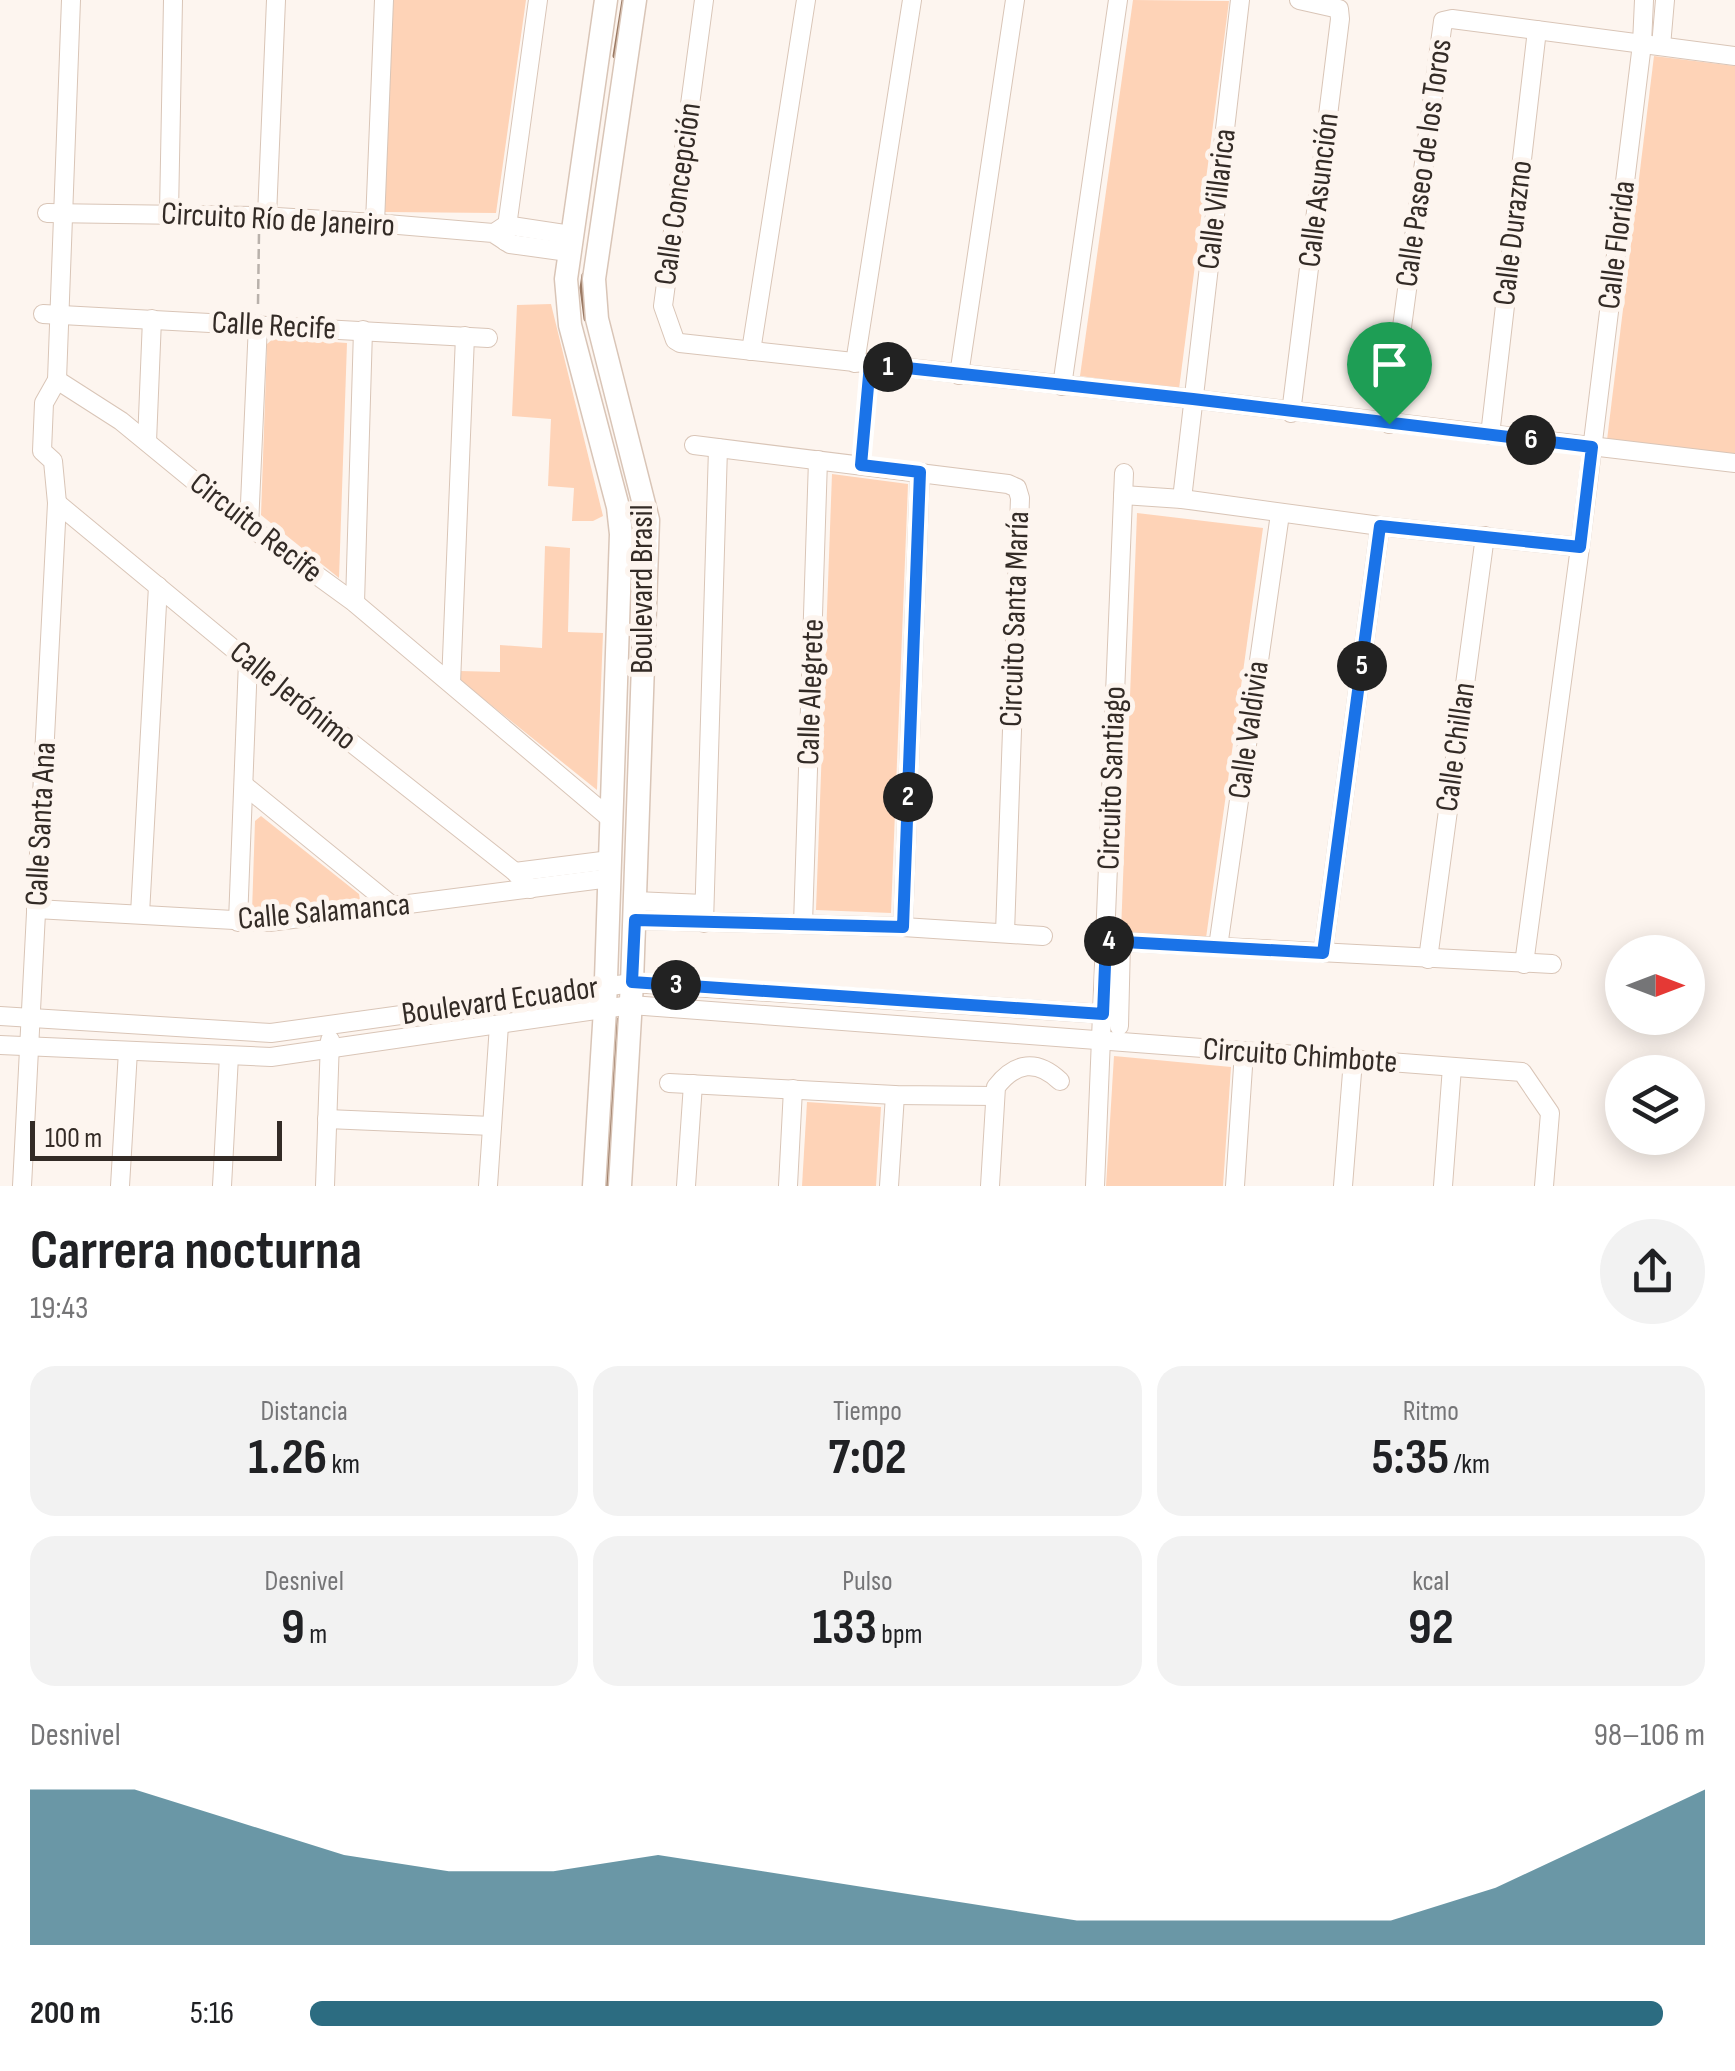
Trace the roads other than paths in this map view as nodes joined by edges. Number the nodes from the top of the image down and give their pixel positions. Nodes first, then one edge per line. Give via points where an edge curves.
1 (71, 0) edge
2 (173, 0) edge
3 (276, 0) edge
4 (384, 0) edge
5 (538, 0) edge
6 (606, 0) edge
7 (635, 0) edge
8 (704, 0) edge
9 (806, 0) edge
10 (912, 0) edge
11 (1015, 0) edge
12 (1118, 0) edge
13 (1240, 0) edge
14 (1300, 0) edge
15 (1644, 0) edge
16 (1665, 0) edge
17 (1537, 30) junction
18 (1651, 45) junction
19 (1735, 56) edge
20 (55, 213) junction
21 (169, 213) junction
22 (263, 216) junction
23 (376, 224) junction
24 (501, 233) junction
25 (569, 243) junction
26 (51, 314) junction
27 (152, 320) junction
28 (258, 324) junction
29 (363, 330) junction
30 (465, 336) junction
31 (488, 338) dead end
32 (752, 351) junction
33 (862, 364) junction
34 (959, 375) junction
35 (57, 380) junction
36 (1062, 386) junction
37 (1193, 399) junction
38 (1292, 413) junction
39 (1389, 424) junction
40 (1490, 436) junction
41 (147, 442) junction
42 (694, 446) dead end
43 (1592, 447) junction
44 (718, 448) junction
45 (818, 460) junction
46 (1735, 464) edge
47 (920, 472) junction
48 (1124, 473) dead end
49 (1123, 495) junction
50 (1182, 499) junction
51 (57, 503) junction
52 (1280, 514) junction
53 (249, 526) junction
54 (1380, 526) junction
55 (1485, 536) junction
56 (1580, 547) junction
57 (158, 586) junction
58 (354, 604) junction
59 (248, 661) junction
60 (450, 683) junction
61 (244, 785) junction
62 (612, 820) junction
63 (610, 869) junction
64 (515, 872) junction
65 (530, 889) junction
66 (395, 908) junction
67 (36, 909) junction
68 (635, 910) junction
69 (140, 914) junction
70 (704, 914) junction
71 (238, 922) junction
72 (803, 924) junction
73 (903, 927) junction
74 (1005, 933) junction
75 (1043, 936) dead end
76 (1114, 941) junction
77 (1218, 946) junction
78 (1323, 953) junction
79 (1428, 959) junction
80 (1524, 964) junction
81 (1552, 964) dead end
82 (632, 994) junction
83 (605, 997) junction
84 (1111, 1014) junction
85 (0, 1016) edge
86 (30, 1017) junction
87 (327, 1025) junction
88 (499, 1026) junction
89 (1110, 1040) junction
90 (0, 1045) edge
91 (28, 1046) junction
92 (331, 1049) junction
93 (128, 1051) junction
94 (1244, 1052) junction
95 (229, 1056) junction
96 (1353, 1060) junction
97 (1452, 1067) junction
98 (1060, 1080) dead end
99 (669, 1083) dead end
100 (693, 1084) junction
101 (793, 1089) junction
102 (895, 1094) junction
103 (995, 1096) junction
104 (327, 1119) junction
105 (492, 1126) junction
106 (22, 1186) edge
107 (120, 1186) edge
108 (222, 1186) edge
109 (325, 1186) edge
110 (488, 1186) edge
111 (594, 1186) edge
112 (620, 1186) edge
113 (686, 1186) edge
114 (788, 1186) edge
115 (889, 1186) edge
116 (990, 1186) edge
117 (1095, 1186) edge
118 (1235, 1186) edge
119 (1343, 1186) edge
120 (1443, 1186) edge
121 (1544, 1186) edge

1 - 20 street
2 - 21 street
3 - 22 street
4 - 23 street
5 - 24 street
6 - 25 main road, Boulevard Brasil
7 - 68 main road, Boulevard Brasil via 594,302 648,520
8 - 32 street, Calle Concepción via 663,306 680,343
9 - 32 street
10 - 33 street
11 - 34 street
12 - 36 street
13 - 37 street, Calle Villarica
14 - 38 street, Calle Asunción via 1340,9 1340,20
15 - 18 street
16 - 18 street
17 - 18 street
17 - 39 street, Calle Paseo de los Toros via 1443,21
17 - 40 street, Calle Durazno
18 - 19 street
18 - 43 street, Calle Florida
20 - 21 street, Circuito Río de Janeiro
20 - 26 street
21 - 22 street, Circuito Río de Janeiro
22 - 23 street, Circuito Río de Janeiro
23 - 24 street, Circuito Río de Janeiro
24 - 25 street, Circuito Río de Janeiro
25 - 62 main road, Boulevard Brasil via 566,304 620,519
26 - 27 street, Calle Recife
26 - 35 street
27 - 28 street, Calle Recife
27 - 41 street
28 - 29 street, Calle Recife
28 - 53 street
29 - 30 street, Calle Recife
29 - 58 street
30 - 31 street, Calle Recife
30 - 60 street
32 - 33 street, Calle Concepción
33 - 34 street, Calle Concepción
34 - 36 street, Calle Concepción
35 - 41 street, Circuito Recife
35 - 51 street, Calle Santa Ana via 44,402 42,451 53,461
36 - 37 street, Calle Concepción
37 - 38 street, Calle Concepción
37 - 50 street, Calle Villarica
38 - 39 street
39 - 40 street
40 - 43 street
41 - 53 street, Circuito Recife
42 - 44 street, Circuito Santa María
43 - 46 street
43 - 56 street
44 - 45 street, Circuito Santa María
44 - 70 street
45 - 47 street, Circuito Santa María
45 - 72 street, Calle Alegrete
47 - 73 street
47 - 74 street, Circuito Santa María via 1008,484 1020,498
48 - 49 street, Circuito Santiago
49 - 50 street
49 - 76 street, Circuito Santiago
50 - 52 street
51 - 57 street, Calle Jerónimo
51 - 67 street, Calle Santa Ana
52 - 54 street
52 - 77 street, Calle Valdivia
53 - 58 street, Circuito Recife
54 - 55 street
54 - 78 street
55 - 56 street
55 - 79 street, Calle Chillan
56 - 80 street
57 - 59 street, Calle Jerónimo
57 - 69 street
58 - 60 street, Circuito Recife
59 - 61 street
59 - 64 street, Calle Jerónimo
60 - 62 street, Circuito Recife
61 - 66 street
61 - 71 street
62 - 63 main road, Boulevard Brasil
63 - 64 street
63 - 65 street, Calle Salamanca
63 - 83 main road, Boulevard Brasil
64 - 65 street, Calle Jerónimo
65 - 66 street, Calle Salamanca
66 - 71 street, Calle Salamanca
67 - 69 street, Calle Salamanca
67 - 86 street, Calle Santa Ana
68 - 70 street
68 - 82 main road, Boulevard Brasil
69 - 71 street, Calle Salamanca
70 - 72 street
72 - 73 street
73 - 74 street
74 - 75 street
76 - 77 street
76 - 84 street, Circuito Santiago
77 - 78 street
78 - 79 street
79 - 80 street
80 - 81 street
82 - 83 street, Boulevard Ecuador
82 - 84 street, Boulevard Ecuador
82 - 89 street, Boulevard Ecuador
82 - 112 main road, Boulevard Brasil
83 - 87 street, Boulevard Ecuador
83 - 88 street, Boulevard Ecuador
83 - 111 main road, Boulevard Brasil
84 - 89 street, Circuito Santiago
85 - 86 street, Boulevard Ecuador
86 - 87 street, Boulevard Ecuador via 270,1033
86 - 91 street, Calle Santa Ana
87 - 92 street
88 - 92 street, Boulevard Ecuador
88 - 105 street
89 - 94 street, Circuito Chimbote
89 - 117 street
90 - 91 street, Boulevard Ecuador
91 - 93 street, Boulevard Ecuador
91 - 106 street, Calle Santa Ana
92 - 95 street, Boulevard Ecuador
92 - 104 street
93 - 95 street, Boulevard Ecuador
93 - 107 street
94 - 96 street, Circuito Chimbote
94 - 118 street
95 - 108 street
96 - 97 street, Circuito Chimbote
96 - 119 street
97 - 120 street
97 - 121 street, Circuito Chimbote via 1522,1072 1550,1113
98 - 103 street via 1030,1065 1004,1076
99 - 100 street
100 - 101 street
100 - 113 street
101 - 102 street
101 - 114 street
102 - 103 street
102 - 115 street
103 - 116 street
104 - 105 street
104 - 109 street
105 - 110 street

